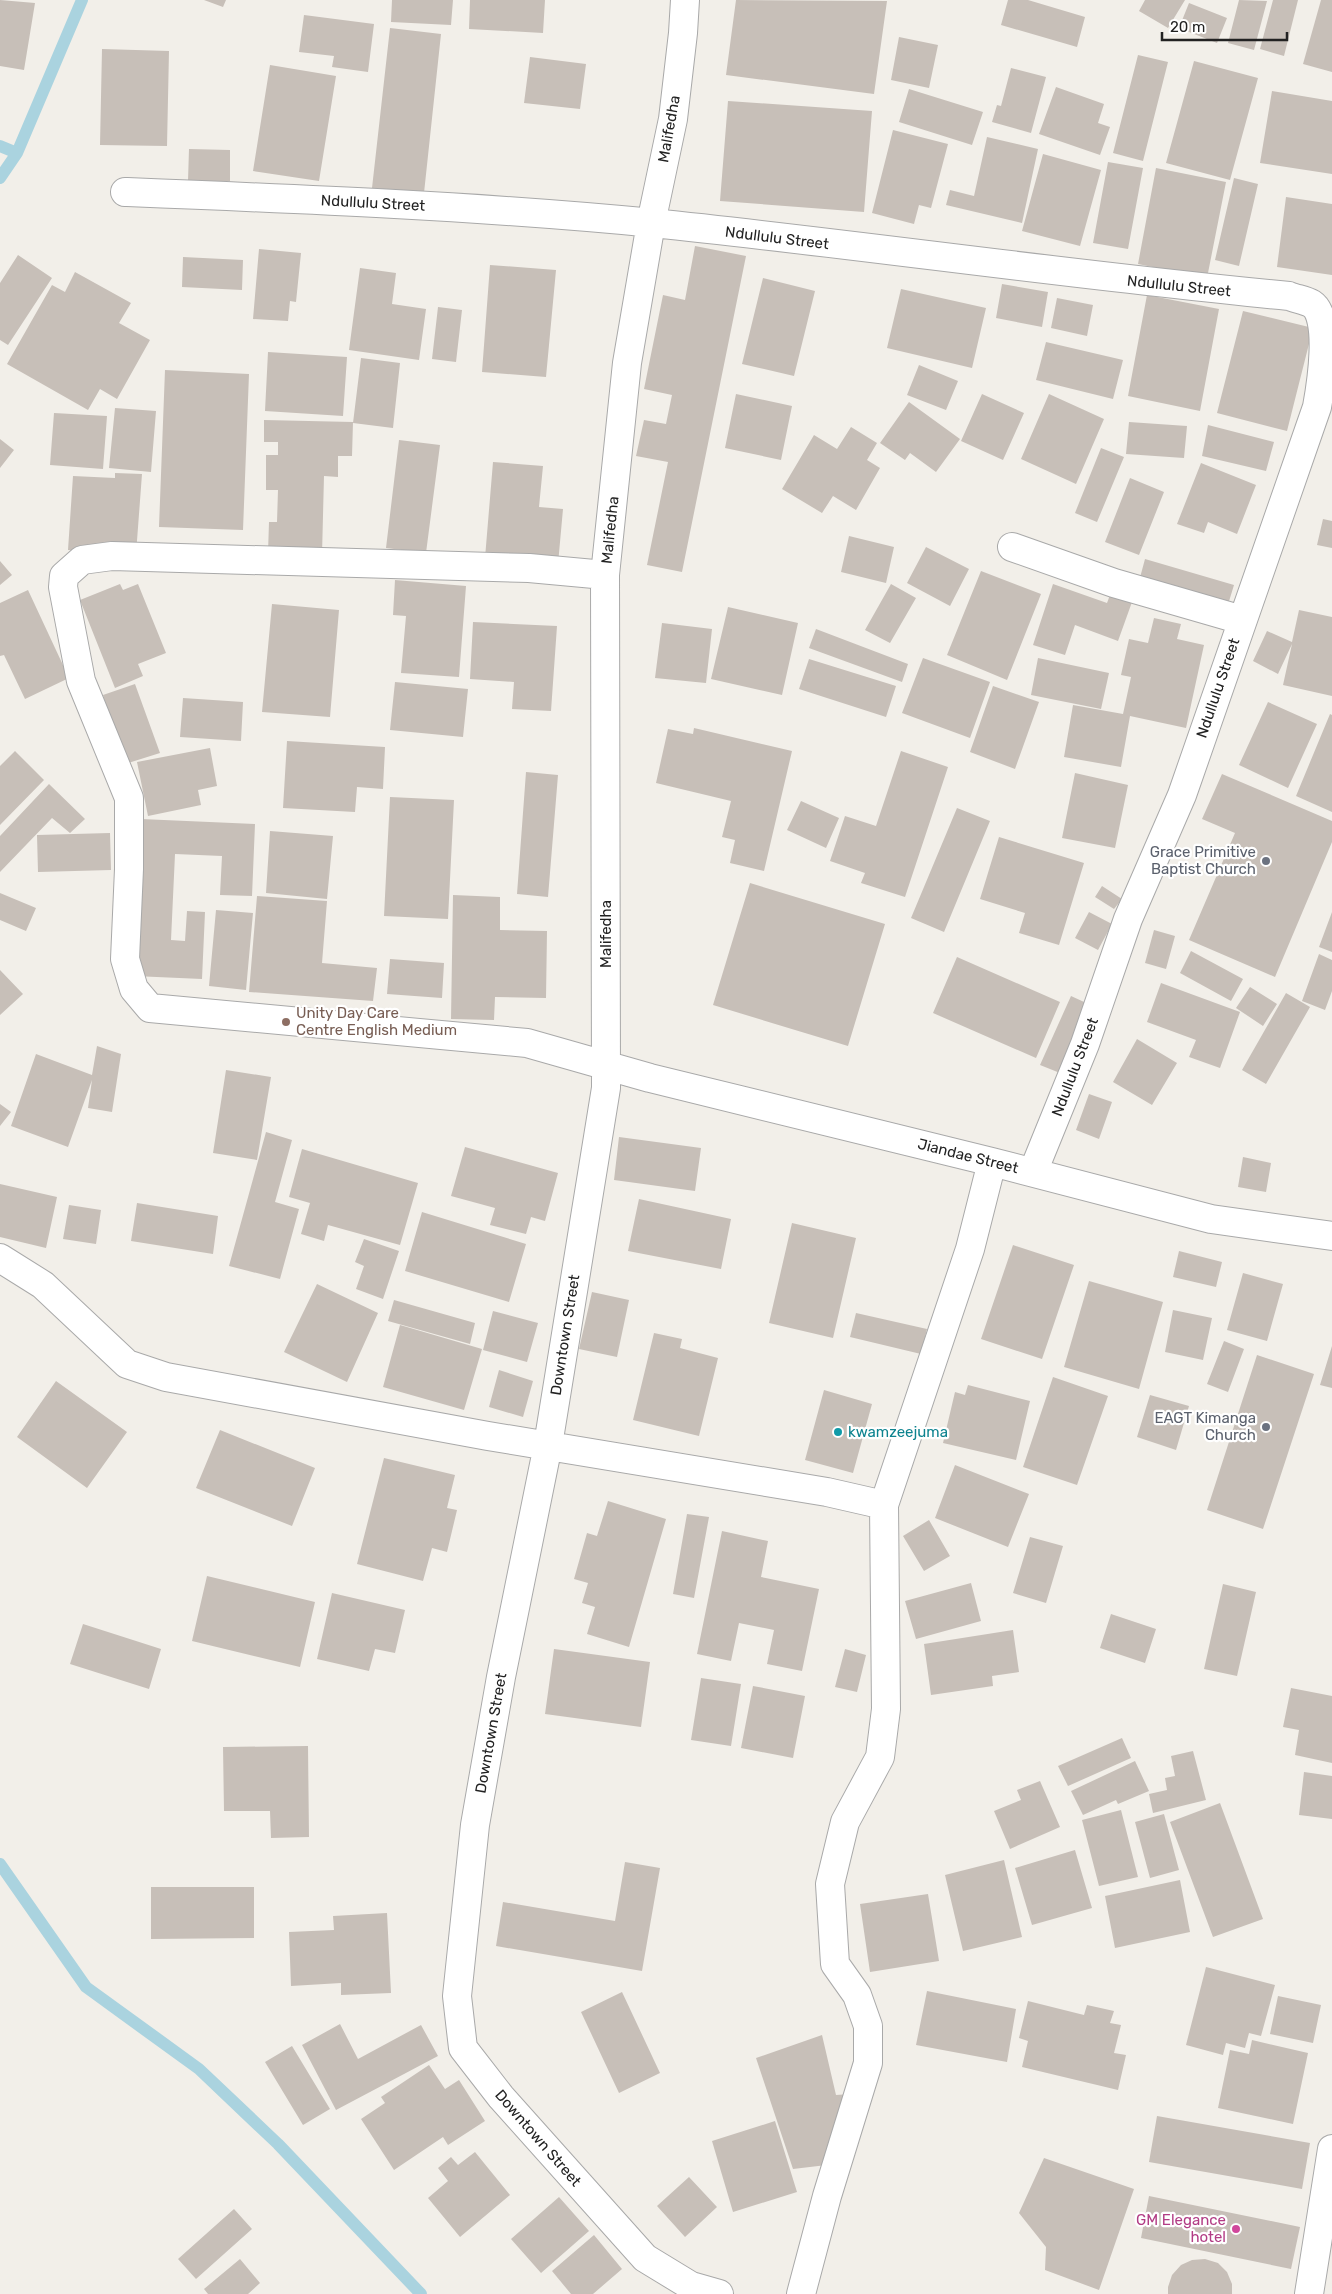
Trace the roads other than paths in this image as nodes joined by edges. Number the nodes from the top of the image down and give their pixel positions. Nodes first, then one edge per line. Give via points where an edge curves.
1 (684, 0) edge
2 (125, 192) dead end
3 (651, 223) junction
4 (1012, 547) dead end
5 (605, 575) junction
6 (1242, 620) junction
7 (607, 1065) junction
8 (992, 1162) junction
9 (1033, 1172) junction
10 (1332, 1236) edge
11 (0, 1258) edge
12 (548, 1445) junction
13 (884, 1506) junction
14 (1332, 2150) edge
15 (719, 2294) edge
16 (801, 2294) edge
17 (1309, 2294) edge

1 - 3 street, Malifedha via 673,119
2 - 3 street, Ndullulu Street via 390,204
3 - 5 street, Malifedha via 627,363
3 - 6 street, Ndullulu Street via 1081,275 1289,296 1313,304 1321,316 1325,353 1318,407
4 - 6 street via 1114,583
5 - 7 street, Malifedha
5 - 7 street, Jiandae Street via 529,568 112,556 82,560 64,576 63,587 80,681 129,798 124,959 134,989 150,1008 527,1043
6 - 9 street, Ndullulu Street via 1182,794 1128,919 1085,1044
7 - 8 street, Jiandae Street
7 - 12 street, Downtown Street via 606,1088
8 - 9 street, Jiandae Street
8 - 13 street via 970,1249
9 - 10 street, Jiandae Street via 1211,1219
11 - 12 street via 43,1285 127,1364 166,1377
12 - 13 street via 827,1492
12 - 15 street, Downtown Street via 501,1676 475,1825 457,1996 462,2048 501,2097 645,2258 691,2286
13 - 16 street via 886,1709 880,1758 845,1822 830,1884 836,1964 857,1995 868,2026 868,2063
14 - 17 street

